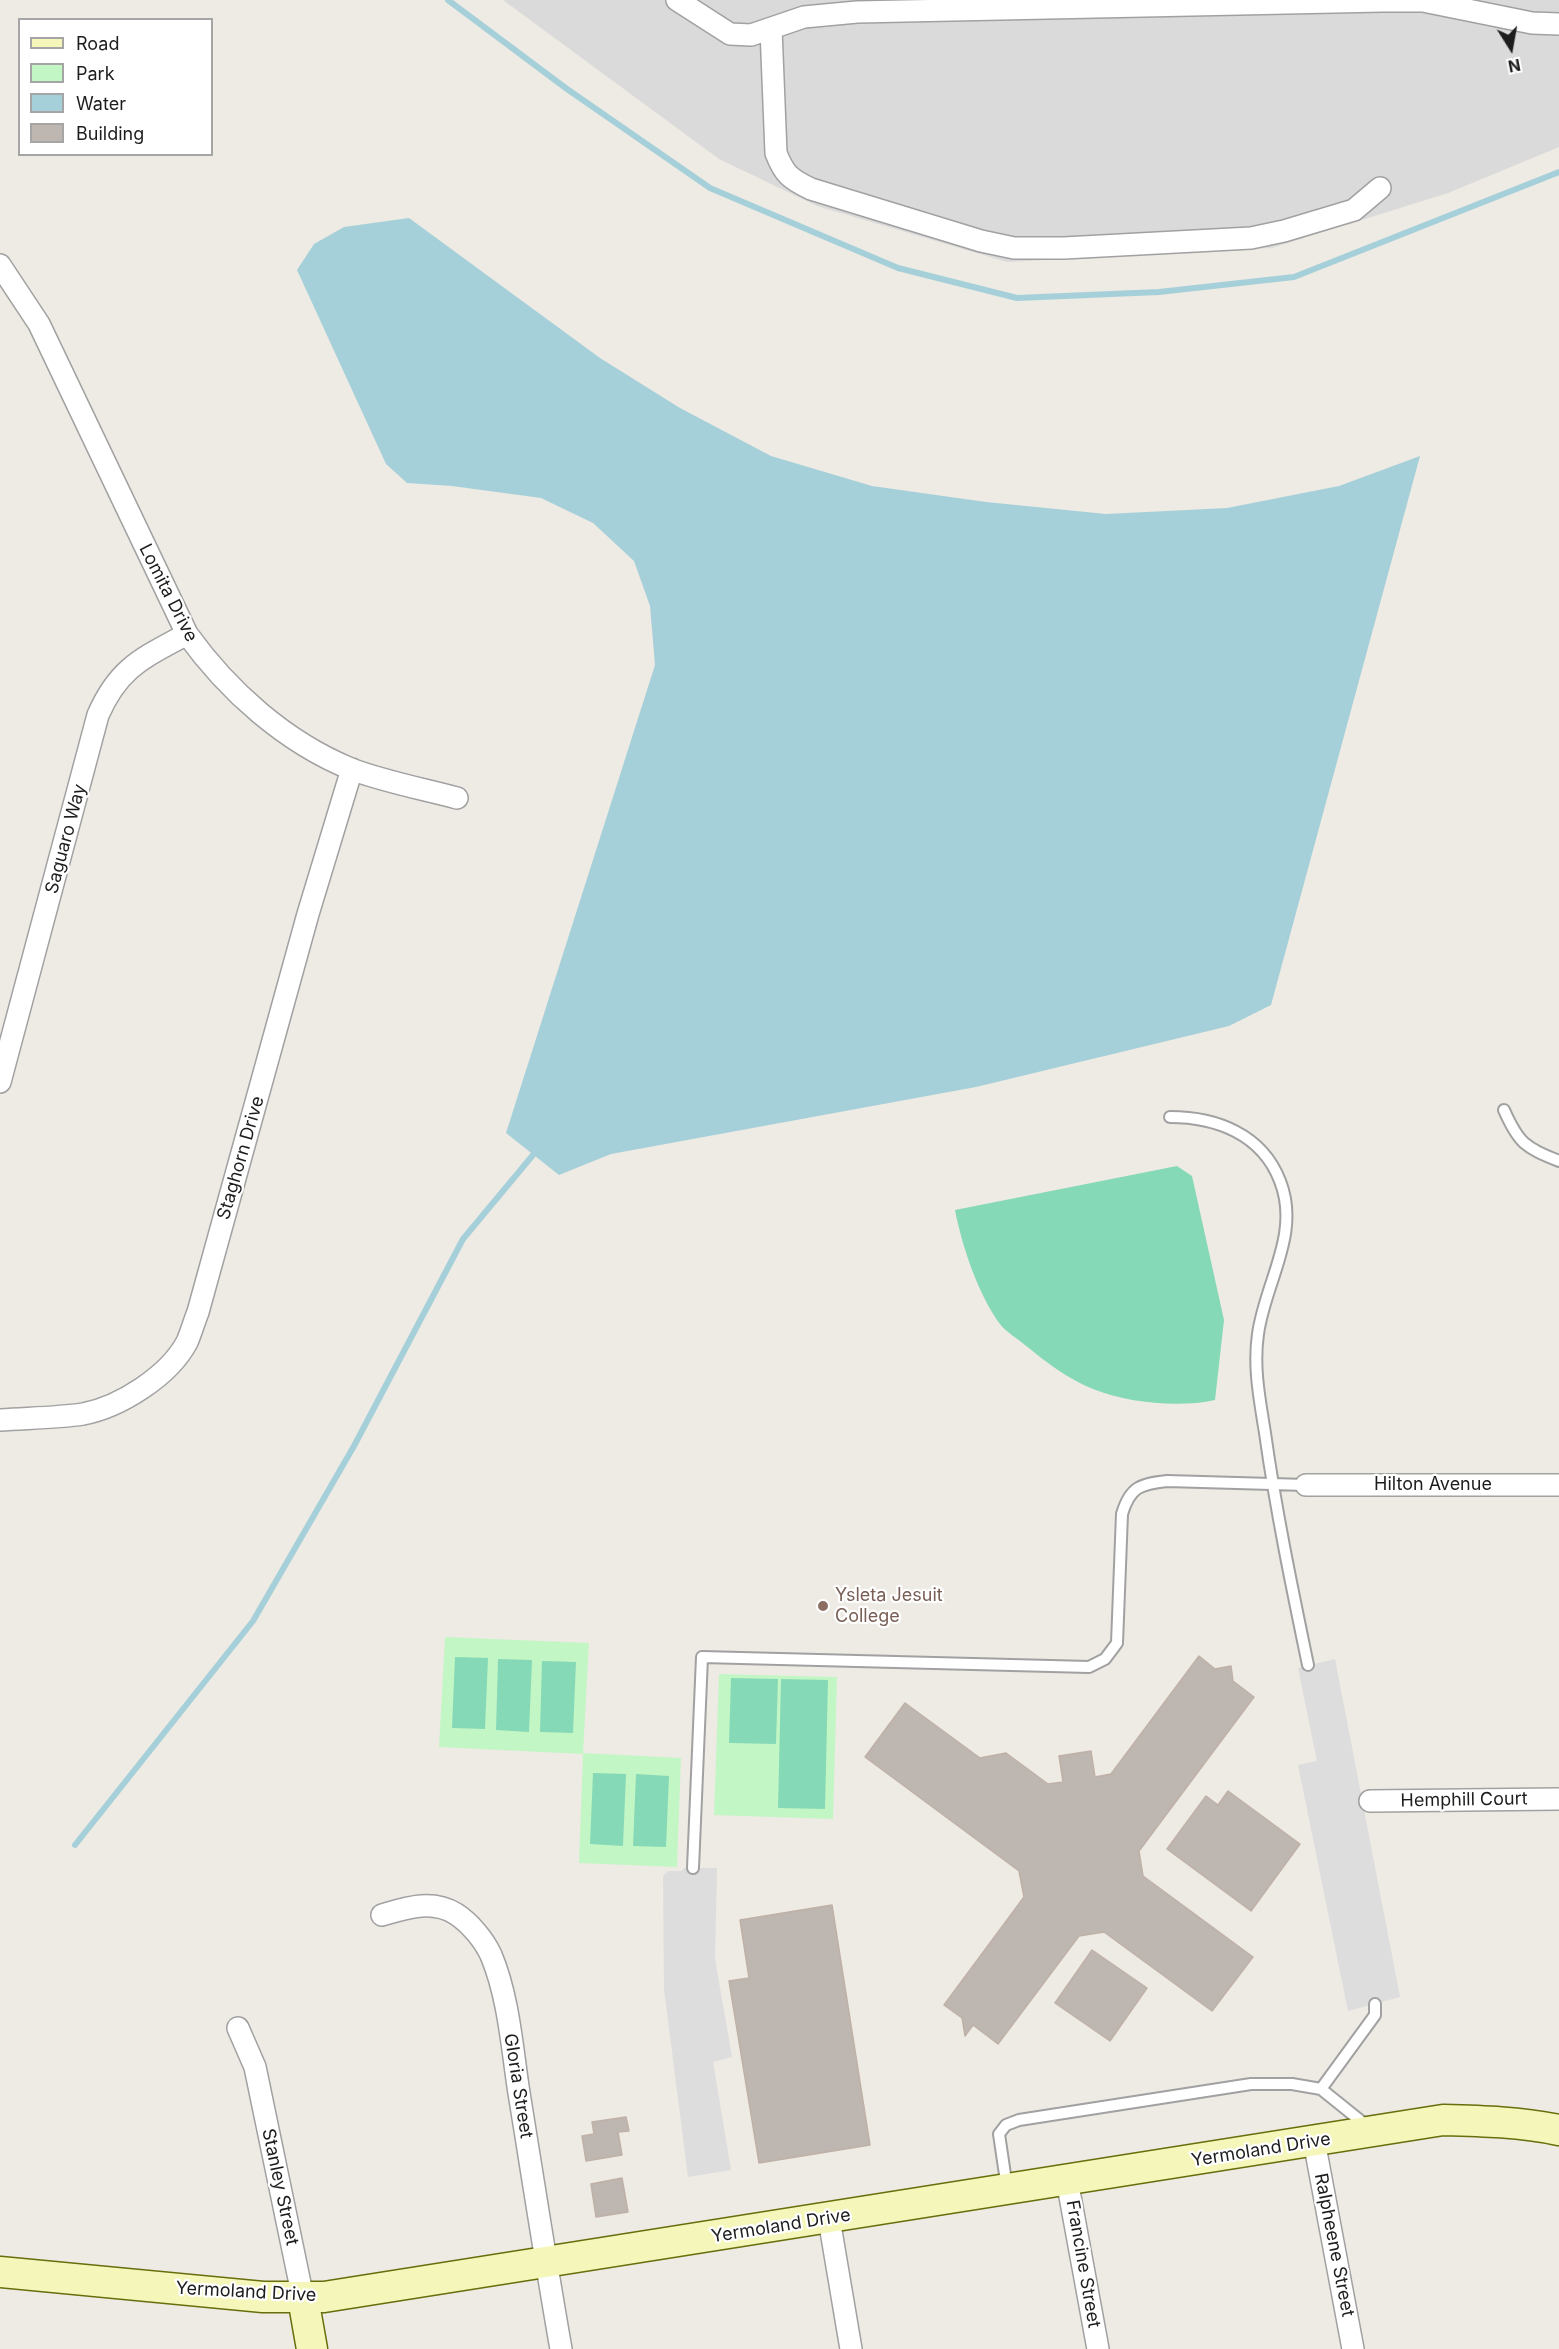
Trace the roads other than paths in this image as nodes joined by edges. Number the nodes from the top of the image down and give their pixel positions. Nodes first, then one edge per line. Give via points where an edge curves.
1 (676, 0) edge
2 (1559, 24) edge
3 (771, 29) junction
4 (1380, 188) dead end
5 (0, 265) edge
6 (187, 634) junction
7 (352, 769) junction
8 (457, 798) dead end
9 (0, 1082) edge
10 (1504, 1110) dead end
11 (1170, 1117) dead end
12 (1559, 1161) edge
13 (0, 1420) edge
14 (1272, 1484) junction
15 (1306, 1485) joint
16 (1559, 1485) edge
17 (1308, 1665) dead end
18 (1559, 1799) edge
19 (1370, 1801) dead end
20 (693, 1868) dead end
21 (382, 1915) dead end
22 (1374, 2004) dead end
23 (238, 2028) dead end
24 (1321, 2089) junction
25 (1559, 2130) edge
26 (1374, 2132) junction
27 (1314, 2141) junction
28 (1067, 2180) junction
29 (1007, 2189) junction
30 (829, 2218) junction
31 (545, 2262) junction
32 (0, 2272) edge
33 (303, 2298) junction
34 (312, 2349) edge
35 (561, 2349) edge
36 (851, 2349) edge
37 (1098, 2349) edge
38 (1353, 2349) edge

1 - 3 street via 730,34 751,35
2 - 3 street via 1532,23 1423,1 1382,1 857,12 804,17
3 - 4 street via 776,153 783,170 811,189 981,241 1014,248 1064,248 1251,238 1354,210
5 - 6 street, Lomita Drive via 39,324
6 - 7 street, Lomita Drive via 228,684 260,714 320,754
6 - 9 street, Saguaro Way via 137,661 120,676 98,715
7 - 8 street, Lomita Drive
7 - 13 street, Staghorn Drive via 187,1342 158,1377 133,1395 86,1413
10 - 12 lane via 1515,1134 1531,1150
11 - 14 lane via 1213,1121 1241,1134 1266,1158 1280,1180 1287,1228 1264,1302 1255,1365
14 - 15 lane
14 - 17 lane
14 - 20 lane via 1167,1481 1133,1490 1122,1514 1117,1643 1105,1659 1089,1667 702,1657
15 - 16 street, Hilton Avenue
18 - 19 street, Hemphill Court
21 - 31 street, Gloria Street via 409,1907 440,1906 467,1923 490,1953 505,2005
22 - 24 lane via 1375,2015
23 - 33 street, Stanley Street via 255,2067
24 - 26 lane
24 - 29 lane via 1251,2084 1020,2120 1006,2125 999,2134
25 - 26 street, Yermoland Drive via 1516,2123 1443,2120
26 - 27 street, Yermoland Drive
27 - 28 street, Yermoland Drive
27 - 38 street, Ralpheene Street
28 - 29 street, Yermoland Drive
28 - 37 street, Francine Street
29 - 30 street, Yermoland Drive
30 - 31 street, Yermoland Drive
30 - 36 street
31 - 33 street, Yermoland Drive
31 - 35 street, Gloria Street
32 - 33 street, Yermoland Drive
33 - 34 street, Stanley Street

